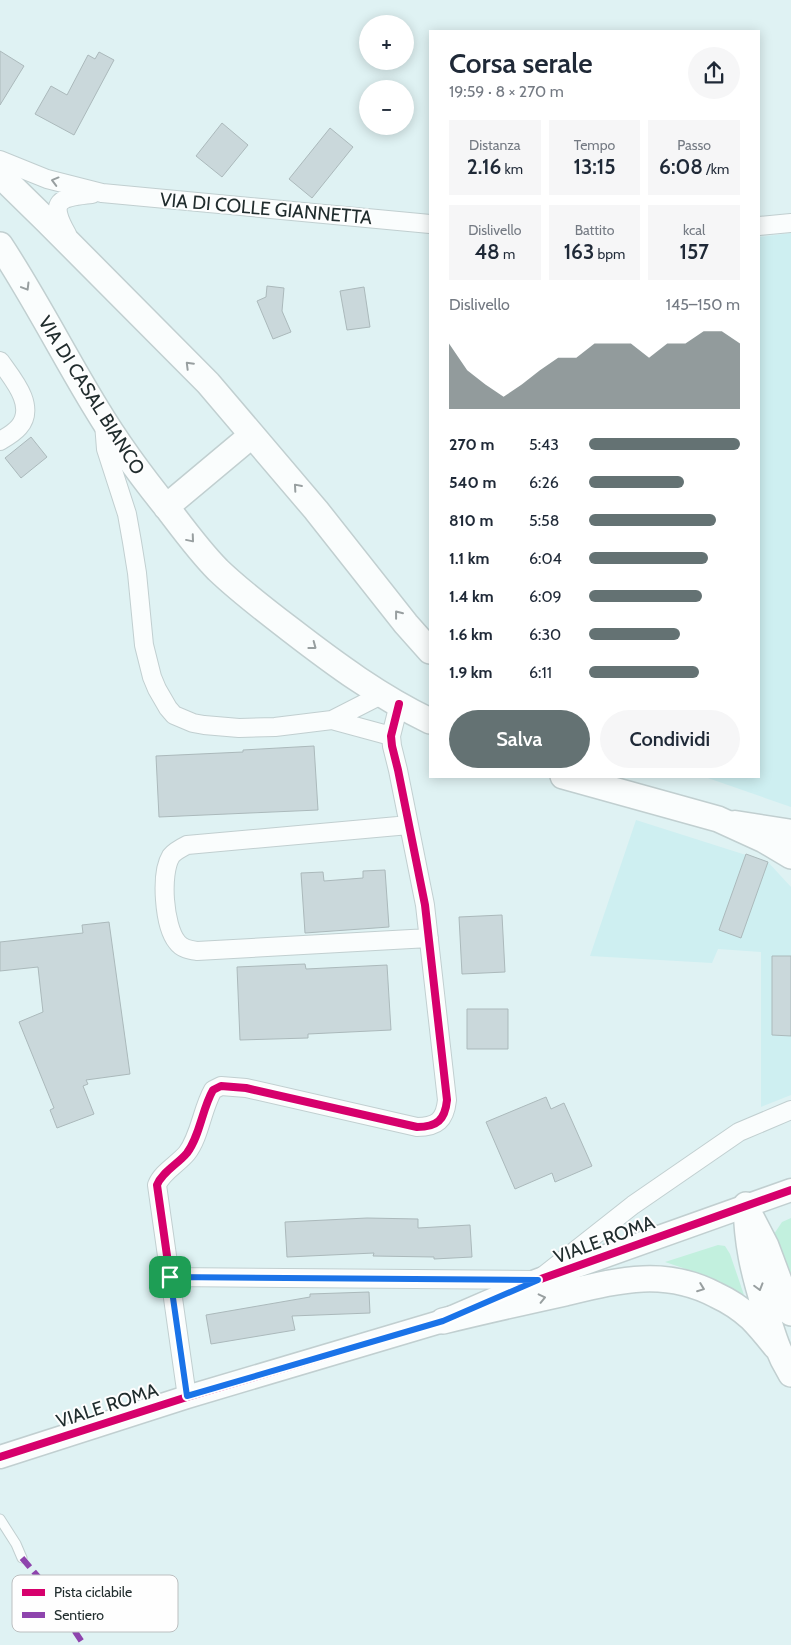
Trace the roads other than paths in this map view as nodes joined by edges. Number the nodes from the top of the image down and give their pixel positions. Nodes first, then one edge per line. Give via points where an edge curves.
1 (0, 160) edge
2 (0, 175) edge
3 (102, 193) junction
4 (791, 223) edge
5 (429, 224) edge
6 (760, 226) edge
7 (0, 245) edge
8 (76, 250) junction
9 (0, 361) edge
10 (104, 420) junction
11 (252, 435) junction
12 (0, 441) edge
13 (166, 507) junction
14 (429, 650) edge
15 (391, 699) junction
16 (332, 720) junction
17 (429, 720) edge
18 (391, 736) junction
19 (570, 778) edge
20 (610, 778) edge
21 (649, 801) junction
22 (718, 819) junction
23 (409, 825) junction
24 (791, 831) edge
25 (791, 856) edge
26 (429, 938) junction
27 (791, 1110) edge
28 (791, 1190) edge
29 (746, 1205) junction
30 (170, 1277) junction
31 (538, 1280) junction
32 (791, 1313) edge
33 (443, 1321) junction
34 (776, 1347) junction
35 (791, 1374) edge
36 (187, 1396) junction
37 (0, 1457) edge
38 (0, 1519) edge
39 (22, 1558) dead end

3 -> 1 street, VIA DI COLLE GIANNETTA via 47,179
2 - 8 main road
3 - 5 street, VIA DI COLLE GIANNETTA
3 - 8 street, VIA DI COLLE GIANNETTA via 71,196 60,203 58,217
4 - 6 street
7 -> 10 main road, VIA DI CASAL BIANCO
11 -> 8 main road via 208,384
9 - 12 street via 25,403 23,421 18,429
10 - 13 main road, VIA DI CASAL BIANCO
10 - 16 street via 106,449 127,514 135,557 144,646 152,677 168,708 174,715 193,723 239,728
11 - 13 main road
14 -> 11 main road
13 -> 15 main road, VIA DI CASAL BIANCO via 218,570 237,587 337,665
15 - 16 street
15 - 17 main road, VIA DI CASAL BIANCO
15 - 18 street
16 - 18 street
18 - 23 street
19 - 21 main road
20 - 21 main road
21 - 22 main road
22 - 24 street
22 - 25 main road
23 - 26 street
23 - 26 street via 187,845 178,849 167,868 168,921 178,944 197,951
26 - 30 street via 447,1100 442,1120 417,1127 246,1088 217,1087 209,1097 191,1148 157,1185
27 - 31 street via 739,1132 633,1206
28 - 29 street, VIALE ROMA
29 - 31 street, VIALE ROMA
29 - 32 main road via 766,1246
29 -> 34 main road via 749,1250
30 - 31 street
30 - 36 street
31 - 33 street, VIALE ROMA
33 -> 34 main road via 606,1283 636,1278 671,1279 724,1299 750,1318
33 - 36 street, VIALE ROMA
34 - 35 main road
36 - 37 street, VIALE ROMA
38 - 39 lane

